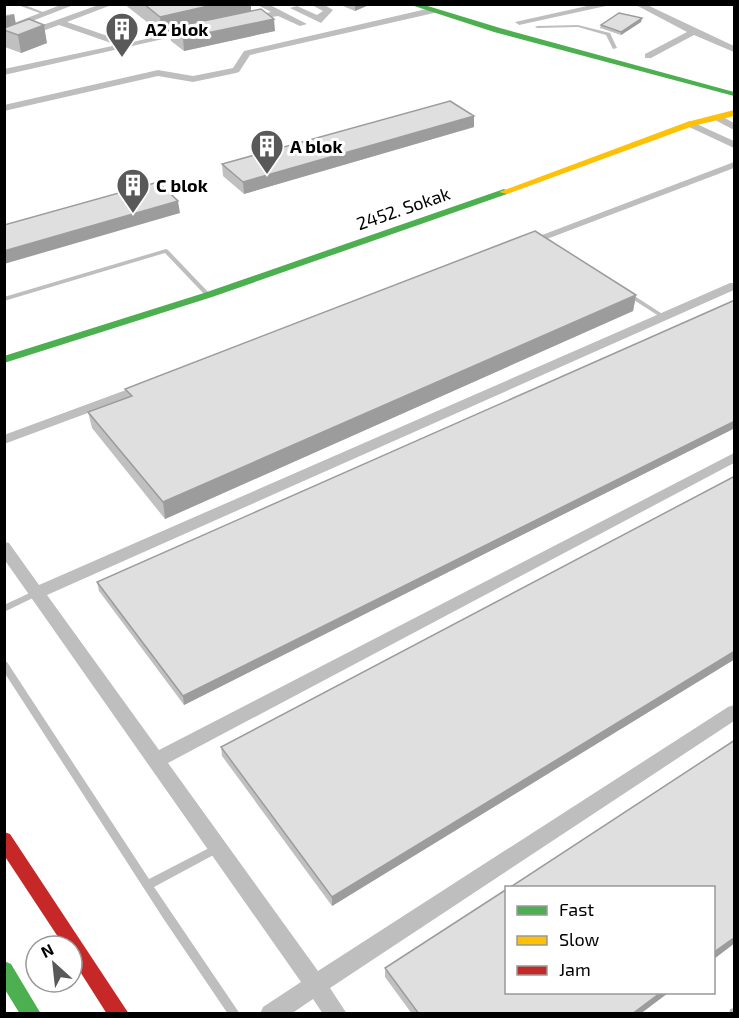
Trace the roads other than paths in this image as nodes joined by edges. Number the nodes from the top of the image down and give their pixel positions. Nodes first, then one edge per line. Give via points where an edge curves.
1 (17, 4) edge
2 (72, 4) edge
3 (110, 4) edge
4 (260, 4) edge
5 (314, 4) edge
6 (411, 4) edge
7 (452, 4) edge
8 (611, 4) edge
9 (638, 4) edge
10 (294, 8) dead end
11 (431, 11) junction
12 (278, 13) junction
13 (46, 14) junction
14 (322, 20) junction
15 (57, 22) junction
16 (237, 22) edge
17 (519, 22) junction
18 (204, 29) edge
19 (4, 30) edge
20 (339, 32) junction
21 (694, 32) junction
22 (321, 36) junction
23 (4, 42) edge
24 (128, 46) junction
25 (735, 49) edge
26 (648, 56) junction
27 (670, 61) dead end
28 (4, 72) edge
29 (728, 96) edge
30 (4, 108) edge
31 (735, 113) edge
32 (718, 118) junction
33 (690, 124) junction
34 (735, 127) edge
35 (735, 145) edge
36 (735, 165) edge
37 (518, 247) edge
38 (735, 286) edge
39 (626, 293) edge
40 (208, 294) junction
41 (4, 299) edge
42 (664, 317) junction
43 (74, 338) junction
44 (4, 360) edge
45 (4, 367) edge
46 (153, 383) edge
47 (4, 440) edge
48 (735, 457) edge
49 (4, 547) edge
50 (38, 592) junction
51 (4, 609) edge
52 (4, 664) edge
53 (735, 712) edge
54 (155, 761) junction
55 (4, 839) edge
56 (218, 848) junction
57 (148, 885) junction
58 (4, 970) edge
59 (315, 984) junction
60 (32, 1014) edge
61 (119, 1014) edge
62 (235, 1014) edge
63 (271, 1014) edge
64 (336, 1014) edge

1 - 13 lane
2 - 13 street
3 - 15 street
4 - 12 street
5 - 14 street via 329,10
6 - 11 main road
7 - 17 main road
8 - 17 street
9 - 21 street
10 - 14 street
11 - 20 street
11 - 29 main road
12 - 16 street
12 - 22 street
13 - 19 street
14 - 20 street
15 - 23 street
15 - 24 street
17 - 26 main road
18 - 24 street
20 - 22 street
21 - 25 street
21 - 26 street
22 - 30 street via 247,53 236,70 193,79 158,73
24 - 28 street
26 - 27 main road
29 - 33 main road, 2452. Sokak via 690,117
31 - 32 main road
32 - 33 main road
32 - 34 street
33 - 35 street
33 - 40 main road, 2452. Sokak
36 - 37 street via 545,241
38 - 42 street
39 - 42 lane
40 - 41 lane via 166,251
40 - 43 main road, 2452. Sokak
42 - 50 street
43 - 44 main road, 2452. Sokak
43 - 45 main road, 2452. Sokak
46 - 47 street
48 - 54 street
49 - 50 street
50 - 51 lane
50 - 54 street
52 - 57 lane
53 - 59 street
54 - 56 street
55 - 61 main road
56 - 57 lane
56 - 59 street
57 - 62 lane
58 - 60 main road
59 - 63 street
59 - 64 street

